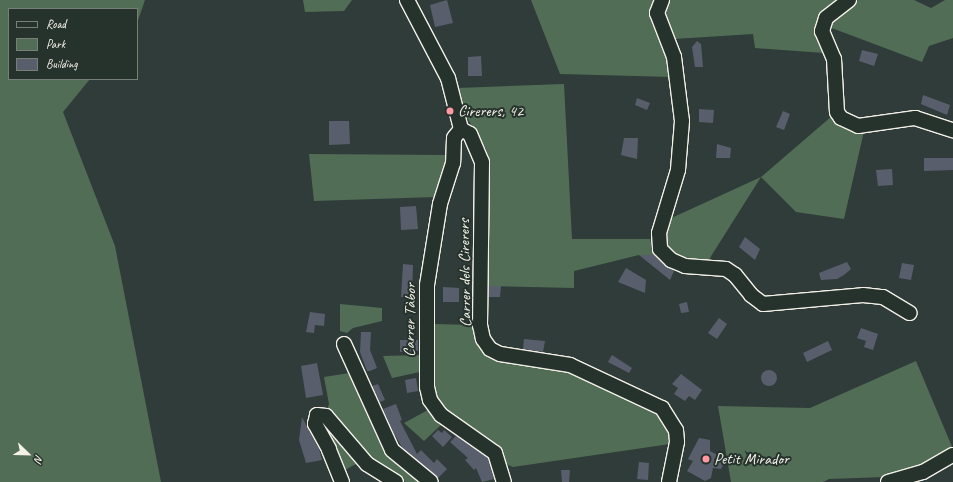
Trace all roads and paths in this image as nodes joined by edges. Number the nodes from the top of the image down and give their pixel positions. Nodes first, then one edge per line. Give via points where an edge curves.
1 (407, 0) edge
2 (662, 0) edge
3 (849, 0) edge
4 (461, 129) junction
5 (953, 130) edge
6 (910, 313) dead end
7 (344, 344) dead end
8 (953, 455) edge
9 (342, 482) edge
10 (396, 482) edge
11 (431, 482) edge
12 (504, 482) edge
13 (669, 482) edge
14 (888, 482) edge

1 - 4 street, Carrer dels Cirerers via 448,78
2 - 6 street via 657,13 674,57 682,121 678,170 659,233 660,249 671,260 684,266 726,269 763,304 863,295 883,298
3 - 5 street via 826,18 822,31 835,67 837,112 841,118 858,126 915,118
4 - 12 street, Carrer Tàbor via 454,138 453,163 440,204 427,285 427,387 430,400 441,415 495,453
4 - 13 street, Carrer dels Cirerers via 470,134 482,162 480,325 483,339 490,349 500,354 570,365 662,408 676,430
7 - 11 street via 392,450
8 - 14 street via 923,472
9 - 10 street via 329,449 315,424 317,415 326,416 367,464

